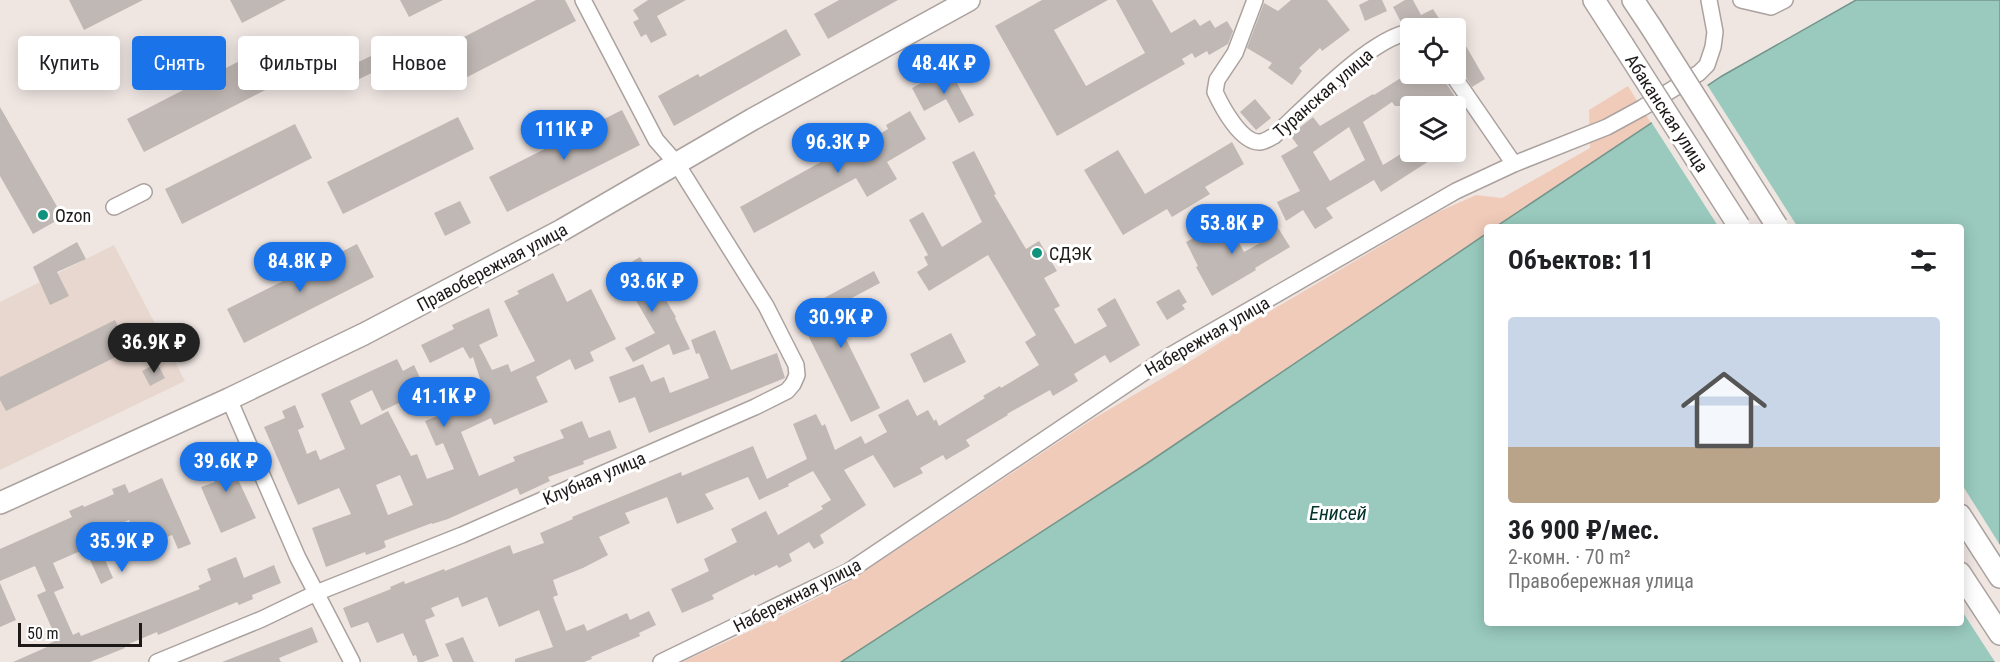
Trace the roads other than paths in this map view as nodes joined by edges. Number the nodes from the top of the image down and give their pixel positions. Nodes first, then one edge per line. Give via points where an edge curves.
1 (583, 0) edge
2 (969, 0) edge
3 (1255, 0) edge
4 (1594, 0) edge
5 (1633, 0) edge
6 (1709, 0) edge
7 (1741, 0) edge
8 (1785, 0) edge
9 (1400, 33) edge
10 (1459, 84) edge
11 (677, 164) junction
12 (1514, 164) junction
13 (144, 192) dead end
14 (114, 207) dead end
15 (1738, 224) edge
16 (1776, 224) edge
17 (229, 399) junction
18 (0, 503) edge
19 (1964, 521) edge
20 (2000, 577) edge
21 (1964, 579) edge
22 (316, 593) junction
23 (2000, 634) edge
24 (157, 662) edge
25 (352, 662) edge
26 (661, 662) edge

1 - 11 street via 656,140
2 - 11 street, Правобережная улица
3 - 9 street, Туранская улица via 1215,92 1250,140 1261,142 1274,136 1350,66
4 - 15 street, Абаканская улица, bridge
5 - 16 street, Абаканская улица, bridge
6 - 12 street, Набережная улица via 1715,32 1713,47 1707,65 1699,73 1607,127
7 - 8 street via 1771,6
10 - 12 street
11 - 17 street, Правобережная улица via 562,230 364,334
11 - 22 street, Клубная улица via 766,306 796,365 793,384 787,391 725,420 462,535
12 - 26 street, Набережная улица via 1456,191 1164,359 849,571
13 - 14 street
17 - 18 street, Правобережная улица
17 - 22 street
19 - 20 street
21 - 23 street
22 - 24 street, Клубная улица
22 - 25 street

